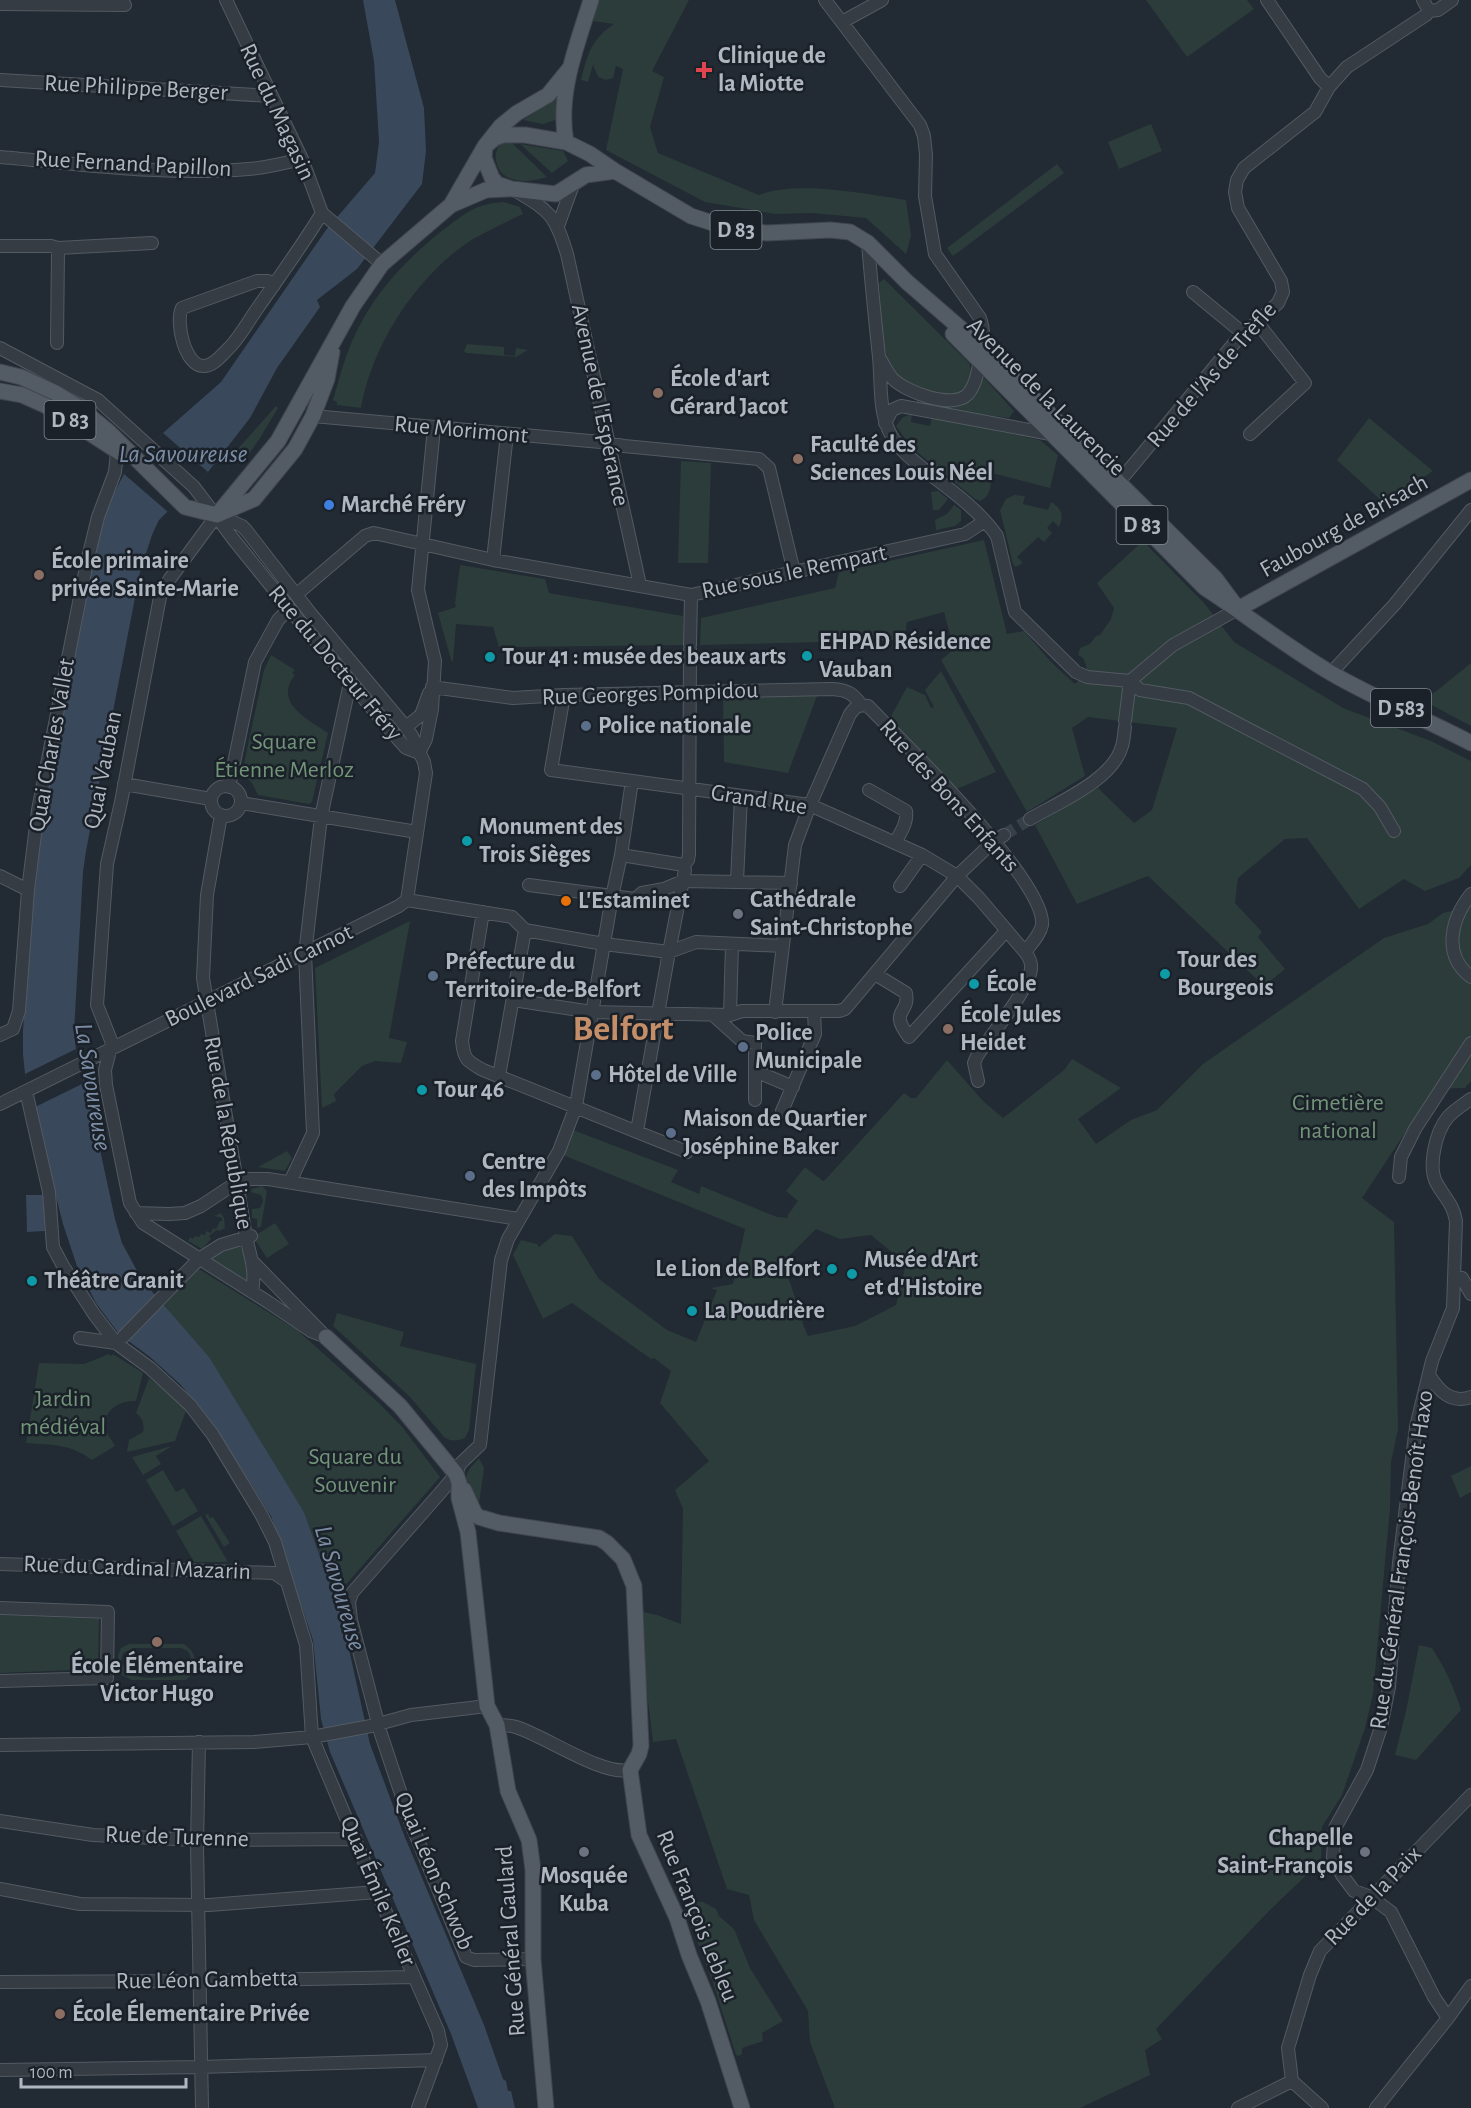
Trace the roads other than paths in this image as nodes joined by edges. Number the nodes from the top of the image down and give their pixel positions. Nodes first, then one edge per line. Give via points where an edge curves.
1 (226, 0) edge
2 (591, 0) edge
3 (825, 0) edge
4 (882, 0) edge
5 (1452, 0) edge
6 (1271, 1) edge
7 (0, 4) edge
8 (125, 5) dead end
9 (1426, 5) edge
10 (842, 22) junction
11 (570, 68) junction
12 (0, 80) edge
13 (1329, 87) junction
14 (271, 96) junction
15 (566, 142) junction
16 (485, 146) junction
17 (0, 158) edge
18 (302, 159) junction
19 (615, 171) junction
20 (574, 182) junction
21 (512, 189) junction
22 (451, 205) junction
23 (322, 213) junction
24 (558, 226) junction
25 (152, 243) dead end
26 (868, 243) junction
27 (0, 246) edge
28 (58, 248) junction
29 (382, 264) junction
30 (274, 285) junction
31 (1193, 292) dead end
32 (1257, 322) junction
33 (1244, 334) junction
34 (57, 343) dead end
35 (334, 343) junction
36 (0, 348) edge
37 (981, 354) junction
38 (879, 357) junction
39 (0, 372) edge
40 (0, 391) edge
41 (313, 416) junction
42 (885, 423) junction
43 (434, 428) junction
44 (507, 434) junction
45 (1052, 434) junction
46 (1250, 434) dead end
47 (608, 444) junction
48 (1082, 446) junction
49 (117, 452) junction
50 (136, 460) junction
51 (1094, 477) junction
52 (1471, 480) edge
53 (1119, 482) junction
54 (1471, 510) edge
55 (217, 515) junction
56 (986, 521) junction
57 (421, 544) junction
58 (492, 560) junction
59 (794, 572) junction
60 (640, 585) junction
61 (297, 594) junction
62 (691, 595) junction
63 (289, 609) junction
64 (1238, 609) junction
65 (1331, 673) junction
66 (350, 683) junction
67 (432, 687) junction
68 (1128, 687) junction
69 (690, 692) junction
70 (564, 695) junction
71 (861, 705) junction
72 (406, 727) junction
73 (1471, 743) edge
74 (419, 753) junction
75 (632, 781) junction
76 (124, 784) junction
77 (229, 786) junction
78 (688, 789) junction
79 (869, 790) dead end
80 (741, 796) junction
81 (211, 799) junction
82 (241, 803) junction
83 (810, 805) junction
84 (222, 815) junction
85 (321, 817) junction
86 (1030, 819) tunnel mouth
87 (1394, 831) dead end
88 (417, 832) junction
89 (1004, 835) tunnel mouth
90 (993, 842) junction
91 (895, 843) junction
92 (621, 855) junction
93 (922, 855) junction
94 (684, 865) junction
95 (0, 876) edge
96 (957, 876) junction
97 (683, 881) junction
98 (737, 881) junction
99 (790, 883) junction
100 (529, 885) dead end
101 (900, 886) dead end
102 (28, 890) junction
103 (1471, 894) edge
104 (612, 897) junction
105 (407, 900) junction
106 (483, 912) junction
107 (525, 930) junction
108 (1006, 931) junction
109 (604, 944) junction
110 (732, 944) junction
111 (783, 946) junction
112 (669, 952) junction
113 (1025, 952) junction
114 (304, 954) junction
115 (875, 974) junction
116 (1471, 977) edge
117 (513, 1000) junction
118 (206, 1003) junction
119 (770, 1011) junction
120 (814, 1011) junction
121 (592, 1012) junction
122 (658, 1015) junction
123 (713, 1015) junction
124 (730, 1015) junction
125 (0, 1035) edge
126 (1471, 1043) edge
127 (110, 1050) junction
128 (755, 1071) junction
129 (499, 1076) junction
130 (978, 1081) dead end
131 (793, 1087) junction
132 (26, 1091) junction
133 (1471, 1099) edge
134 (755, 1100) dead end
135 (0, 1104) edge
136 (576, 1106) junction
137 (782, 1111) dead end
138 (637, 1131) junction
139 (687, 1152) dead end
140 (1399, 1177) dead end
141 (290, 1182) junction
142 (236, 1184) junction
143 (136, 1214) junction
144 (519, 1219) junction
145 (249, 1236) junction
146 (199, 1259) junction
147 (254, 1262) junction
148 (1455, 1277) junction
149 (252, 1292) junction
150 (1471, 1294) edge
151 (326, 1337) junction
152 (80, 1338) dead end
153 (119, 1340) junction
154 (1429, 1375) junction
155 (1471, 1397) edge
156 (457, 1478) junction
157 (500, 1522) junction
158 (468, 1533) junction
159 (0, 1564) edge
160 (286, 1581) junction
161 (0, 1608) edge
162 (0, 1681) edge
163 (487, 1706) junction
164 (373, 1725) junction
165 (497, 1725) junction
166 (317, 1736) junction
167 (199, 1742) junction
168 (0, 1745) edge
169 (630, 1770) junction
170 (1471, 1795) edge
171 (0, 1821) edge
172 (356, 1839) junction
173 (197, 1840) junction
174 (0, 1889) edge
175 (376, 1892) junction
176 (1371, 1897) junction
177 (198, 1905) junction
178 (533, 1959) junction
179 (414, 1977) junction
180 (199, 1981) junction
181 (0, 1982) edge
182 (1471, 1986) edge
183 (1448, 2018) junction
184 (436, 2060) junction
185 (200, 2067) junction
186 (0, 2070) edge
187 (1292, 2081) junction
188 (202, 2108) edge
189 (418, 2108) edge
190 (546, 2108) edge
191 (742, 2108) edge
192 (1238, 2108) edge
193 (1322, 2108) edge
194 (1376, 2108) edge

1 - 14 street, Rue du Magasin
2 - 11 main road
3 - 10 street
4 - 10 street
5 - 9 street, Rue de l'As de Trèfle via 1438,10
6 - 13 street
7 - 8 street
9 - 13 street, Rue de l'As de Trèfle via 1426,15 1347,67
10 - 37 street via 920,126 934,254 980,318 984,329
11 - 15 main road via 562,124
11 - 16 main road, Quai Vauban via 548,95 507,121
12 - 14 street, Rue Philippe Berger
13 - 32 street, Rue de l'As de Trèfle via 1315,112 1244,168 1237,180 1238,208 1281,281 1278,303
14 - 18 street, Rue du Magasin
15 - 16 main road via 503,135
15 - 19 main road, Avenue de la Laurencie / D 83
15 - 20 main road via 579,163
16 - 21 main road via 484,159 492,178
16 - 22 main road, Quai Vauban
17 - 18 street, Rue Fernand Papillon via 205,171 250,169
18 - 23 street, Rue du Magasin
19 - 20 main road via 586,175
19 - 26 main road, Avenue de la Laurencie / D 83 via 691,216 712,224 767,232 850,232
20 - 21 main road via 556,194
20 - 24 street
21 - 22 main road, Quai Vauban via 486,190
21 - 24 street, Avenue de l'Espérance via 541,205
22 - 29 main road, Quai Vauban
23 - 29 street, Rue du Magasin
23 - 30 street
24 - 47 street, Avenue de l'Espérance
25 - 28 street
26 - 37 main road, Avenue de la Laurencie / D 83 via 941,322
26 - 38 street
27 - 28 street
28 - 34 street
29 - 35 main road, Quai Vauban
30 - 30 street via 229,348 212,364 194,363 182,339 178,314 182,308 257,281
31 - 33 street
32 - 33 street, Rue de l'As de Trèfle
32 - 46 street via 1305,383
33 - 53 street, Rue de l'As de Trèfle
35 - 41 main road, Quai Vauban via 327,379
35 - 55 main road, Quai Vauban via 278,441
36 - 55 street via 98,400 194,486
37 - 38 street via 968,393 952,401 913,393 893,379
37 - 45 main road, Avenue de la Laurencie / D 83
37 - 48 main road, Avenue de la Laurencie / D 83
38 - 42 street
39 - 50 main road, D 83 via 21,377 80,408
40 - 49 main road, D 83 via 22,395 51,408
41 - 43 street, Rue Morimont
41 - 55 main road, Quai Vauban via 295,449 254,499
42 - 45 street via 892,410 901,406
42 - 56 street via 896,444 910,458
43 - 44 street, Rue Morimont
43 - 57 street
44 - 47 street, Rue Morimont
44 - 58 street
45 - 48 street
45 - 51 main road, Avenue de la Laurencie / D 83
47 - 59 street, Rue Morimont via 759,459 769,468
47 - 60 street, Avenue de l'Espérance
48 - 53 main road, Avenue de la Laurencie / D 83
49 - 50 main road, D 83
49 - 102 street, Quai Charles Vallet via 115,472 98,518 60,693
50 - 55 main road, D 83 via 182,504
51 - 53 street via 1111,484
51 - 64 main road, Avenue de la Laurencie / D 83 via 1205,588
52 - 64 main road, Faubourg de Brisach
53 - 64 main road, Avenue de la Laurencie / D 83 via 1215,578
54 - 65 street via 1395,604
55 - 61 street, Rue du Docteur Fréry via 242,526
55 - 63 street, Rue du Docteur Fréry
55 - 76 street, Quai Vauban via 160,597
56 - 59 street, Rue sous le Rempart via 965,534
56 - 68 street via 997,536 1015,612 1076,672
57 - 58 street, Rue sous le Rempart
57 - 61 street, Rue sous le Rempart via 374,533 365,536
57 - 67 street via 417,590 435,661
58 - 60 street, Rue sous le Rempart
59 - 62 street, Rue sous le Rempart
60 - 62 street, Rue sous le Rempart
61 - 72 street, Rue du Docteur Fréry
62 - 69 street
63 - 66 street, Rue du Docteur Fréry
63 - 77 street via 278,620 255,662
64 - 65 main road, Avenue de la Laurencie / D 583
64 - 68 street via 1173,645
65 - 73 main road, Avenue de la Laurencie / D 583
66 - 74 street, Rue du Docteur Fréry via 406,748
66 - 85 street
67 - 70 street, Rue Georges Pompidou via 513,698
67 - 72 street via 421,715
67 - 74 street via 432,709
68 - 86 street via 1122,748 1116,759 1092,783
68 - 87 street via 1189,698 1363,789
69 - 70 street, Rue Georges Pompidou
69 - 71 street, Rue Georges Pompidou via 845,690
69 - 78 street
70 - 75 street, Grand Rue via 551,770
71 - 83 street via 850,714
71 - 90 street, Rue des Bons Enfants via 868,706 908,747
72 - 74 street, Rue du Docteur Fréry
74 - 88 street via 426,773
75 - 78 street, Grand Rue
75 - 92 street
76 - 81 street
76 - 127 street, Quai Vauban via 107,864 97,1005 110,1037
77 - 81 street via 219,788
77 - 82 street
78 - 80 street, Grand Rue
78 - 94 street via 689,854
79 - 91 street via 906,811 907,818
80 - 83 street, Grand Rue
80 - 98 street
81 - 84 street via 215,811
82 - 84 street via 236,812
82 - 85 street
83 - 91 street, Grand Rue
83 - 99 street via 795,845
84 - 118 street, Rue de la République via 207,894 203,978
85 - 88 street
85 - 114 street
88 - 105 street
89 - 90 street
90 - 96 street
90 - 113 street, Rue des Bons Enfants via 1037,903 1042,926
91 - 93 street, Grand Rue
92 - 94 street
92 - 104 street
93 - 96 street, Grand Rue
93 - 101 street
94 - 97 street
95 - 102 street
96 - 108 street, Grand Rue
96 - 115 street
97 - 98 street
97 - 104 street via 642,893 635,900
97 - 112 street
98 - 99 street
99 - 111 street
100 - 104 street
102 - 125 street, Quai Charles Vallet via 19,1011 13,1029
103 - 116 street via 1457,916 1451,939 1461,969
104 - 109 street
105 - 106 street
105 - 114 street, Boulevard Sadi Carnot
106 - 107 street via 512,917
106 - 129 street via 462,1041 469,1063
107 - 109 street
107 - 117 street
108 - 113 street, Grand Rue
108 - 115 street via 909,1037 899,1019 906,993
109 - 112 street
109 - 121 street
110 - 111 street
110 - 112 street via 696,942
110 - 124 street
111 - 119 street
112 - 122 street
113 - 130 street via 1032,966 1030,977 977,1056 974,1063
114 - 118 street, Boulevard Sadi Carnot
114 - 141 street via 313,1133
115 - 120 street via 845,1009
117 - 121 street
117 - 129 street
118 - 127 street, Boulevard Sadi Carnot
118 - 142 street, Rue de la République
119 - 120 street
119 - 124 street
120 - 131 street via 815,1034
121 - 122 street
121 - 136 street
122 - 123 street
122 - 138 street
123 - 124 street
123 - 128 street via 742,1041 755,1043
126 - 140 street via 1415,1129 1401,1157
127 - 132 street, Boulevard Sadi Carnot
127 - 143 street via 106,1084 125,1183
128 - 131 street
128 - 134 street
129 - 136 street
131 - 137 street
132 - 135 street, Boulevard Sadi Carnot
132 - 153 street via 49,1192 53,1247 94,1314
133 - 148 street, Rue du Général François-Benoît Haxo via 1447,1118 1431,1167 1454,1208
136 - 138 street
136 - 144 street via 559,1151
138 - 139 street
141 - 142 street via 242,1179
141 - 144 street
142 - 143 street via 185,1213
142 - 145 street, Rue de la République
143 - 146 street via 156,1233
144 - 156 street via 501,1260 480,1445 460,1464
145 - 146 street via 221,1245
145 - 147 street, Rue de la République
146 - 149 street
146 - 153 street
147 - 149 street, Rue de la République
147 - 151 street, Rue de la République
148 - 150 street via 1462,1278
148 - 154 street, Rue du Général François-Benoît Haxo via 1453,1308
149 - 151 street via 310,1331
151 - 156 main road via 400,1406
152 - 153 street
153 - 160 street, Quai Émile Keller via 177,1391 213,1435 270,1532
154 - 155 street via 1447,1397
154 - 176 street, Rue du Général François-Benoît Haxo via 1416,1427 1389,1687 1381,1727 1367,1770 1335,1828 1333,1857 1342,1875 1354,1891
156 - 157 main road via 475,1514
156 - 158 main road
156 - 164 street via 352,1593 349,1602 353,1631
157 - 158 street via 475,1526
157 - 169 main road via 599,1538 623,1559 634,1586 641,1746
158 - 163 main road
159 - 160 street, Rue du Cardinal Mazarin via 274,1573
160 - 166 street, Quai Émile Keller via 306,1645
161 - 162 street via 108,1612 107,1678
163 - 164 street via 420,1714
163 - 165 main road, Rue Général Gaulard
164 - 166 street
164 - 178 street, Quai Léon Schwob via 466,1957
165 - 169 street via 515,1727 619,1771
165 - 178 main road, Rue Général Gaulard via 508,1791 529,1840
166 - 167 street
166 - 172 street, Quai Émile Keller
167 - 168 street
167 - 173 street
169 - 191 main road, Rue François Lebleu via 639,1834 677,1918
170 - 176 street, Rue de la Paix
171 - 173 street, Rue de Turenne via 93,1834
172 - 173 street, Rue de Turenne
172 - 175 street, Quai Émile Keller
173 - 177 street
174 - 177 street via 81,1904
175 - 177 street
175 - 179 street, Quai Émile Keller
176 - 183 street, Rue du Général François-Benoît Haxo via 1391,1912
176 - 187 street, Rue de la Paix via 1320,1951 1288,2048
177 - 180 street
178 - 190 main road, Rue Général Gaulard
179 - 180 street, Rue Léon Gambetta
179 - 184 street, Quai Émile Keller via 438,2031 441,2045
180 - 181 street, Rue Léon Gambetta
180 - 185 street
182 - 183 street
183 - 194 street
184 - 185 street
184 - 189 street
185 - 186 street
185 - 188 street
187 - 192 street
187 - 193 street

